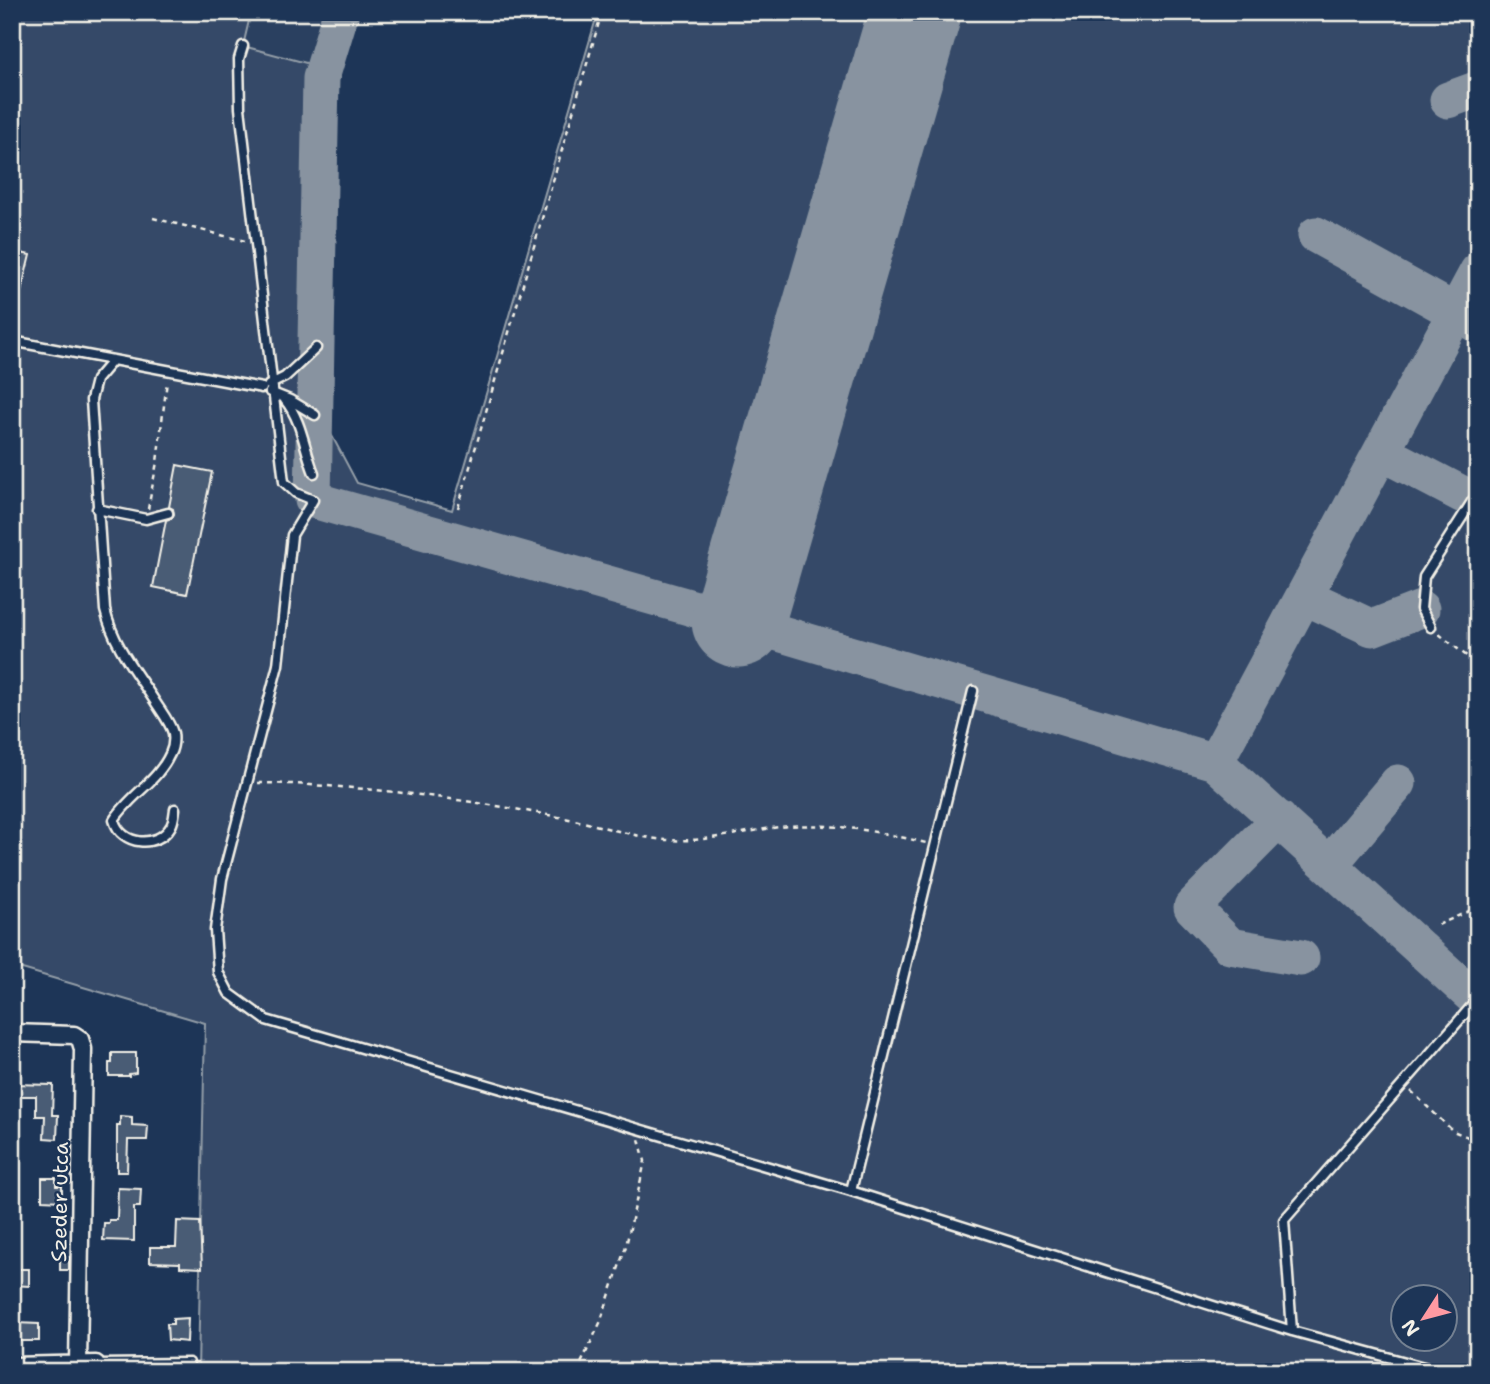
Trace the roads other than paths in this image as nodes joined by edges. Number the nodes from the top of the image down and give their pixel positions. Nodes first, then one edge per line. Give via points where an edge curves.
1 (243, 46) dead end
2 (12, 341) edge
3 (316, 348) dead end
4 (113, 360) junction
5 (272, 389) junction
6 (283, 397) junction
7 (315, 415) dead end
8 (314, 473) dead end
9 (1473, 500) dead end
10 (97, 509) junction
11 (168, 513) dead end
12 (1431, 627) road end
13 (973, 691) dead end
14 (175, 809) dead end
15 (1477, 1000) edge
16 (12, 1033) edge
17 (851, 1191) junction
18 (1292, 1331) junction
19 (190, 1363) dead end
20 (96, 1364) joint
21 (78, 1365) junction
22 (12, 1366) edge
23 (1442, 1372) edge

1 - 5 lane via 240,108
2 - 4 lane
3 - 5 lane
4 - 5 lane
4 - 10 lane via 96,380 90,400
5 - 6 lane
5 - 17 lane via 284,482 313,500 292,535 278,665 222,879 215,930 218,972 229,993 265,1020
6 - 7 lane
6 - 8 lane via 304,437
9 - 12 lane via 1424,577 1421,609
10 - 11 lane via 146,519
10 - 14 lane via 109,627 173,732 174,742 159,772 121,809 114,820 116,828 124,837 150,841 165,834
13 - 17 lane
15 - 18 lane via 1284,1220
16 - 21 street, Szeder utca via 67,1034 80,1039
17 - 18 lane
18 - 23 lane
19 - 20 lane
20 - 21 street
21 - 22 street

